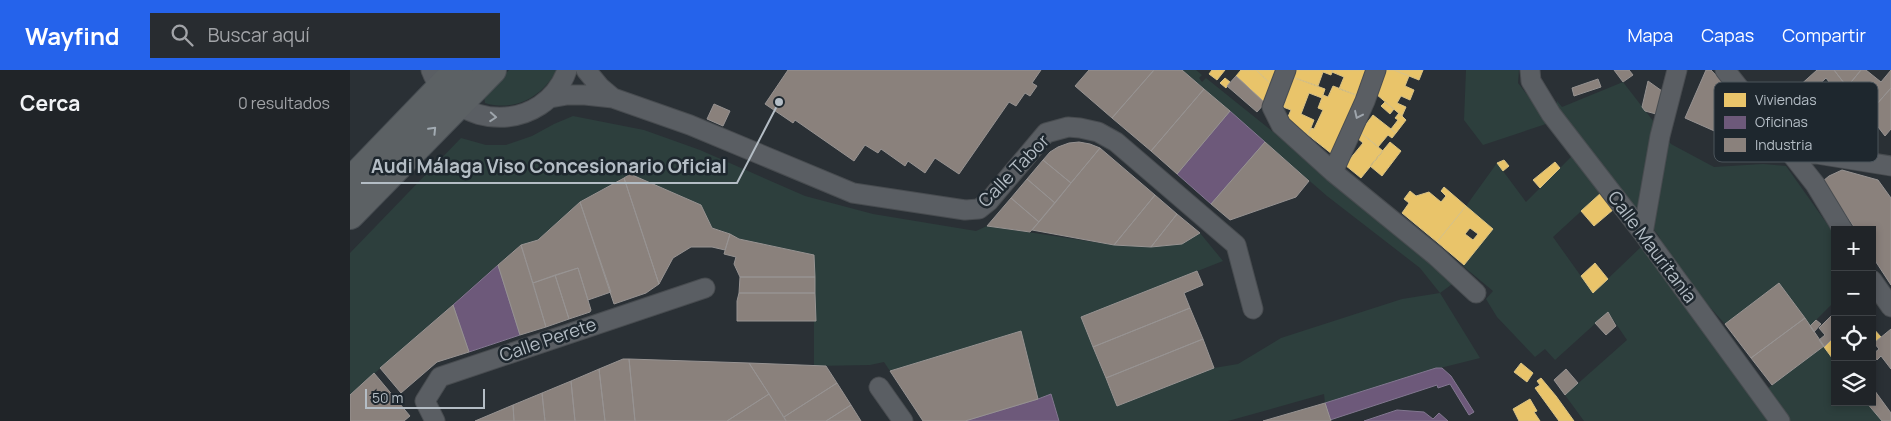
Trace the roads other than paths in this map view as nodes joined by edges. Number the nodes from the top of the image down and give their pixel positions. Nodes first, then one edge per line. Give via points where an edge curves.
1 (492, 70) edge
2 (567, 70) edge
3 (586, 70) edge
4 (1286, 70) edge
5 (1376, 70) edge
6 (1530, 70) edge
7 (1677, 70) edge
8 (1725, 70) edge
9 (1735, 82) edge
10 (446, 84) edge
11 (550, 98) junction
12 (613, 98) junction
13 (1798, 162) edge
14 (1866, 162) edge
15 (1891, 166) edge
16 (1332, 172) junction
17 (350, 182) edge
18 (350, 215) edge
19 (1841, 226) edge
20 (1643, 233) junction
21 (1876, 286) edge
22 (705, 288) dead end
23 (1476, 292) dead end
24 (1891, 307) edge
25 (1253, 309) dead end
26 (879, 387) dead end
27 (435, 421) edge
28 (903, 421) edge
29 (1780, 421) edge

1 - 10 main road
2 - 11 street
3 - 12 street, Calle Tabor via 592,80
4 - 16 street via 1272,107 1281,125
5 -> 16 street
6 - 20 street, Calle Mauritania via 1531,81 1551,114
7 - 20 street via 1660,136
8 - 9 street
10 -> 11 street via 482,116 506,118 529,112
10 - 17 main road
18 -> 10 main road
11 - 12 street, Calle Tabor via 586,95
12 - 25 street, Calle Tabor via 690,125 853,193 965,210 978,209 989,200 1046,133 1068,128 1098,132 1116,142 1236,245
13 - 19 street
14 - 15 street
16 - 23 street
20 - 29 street, Calle Mauritania
21 - 24 street
22 - 27 street, Calle Perete via 440,377 425,401
26 - 28 street

